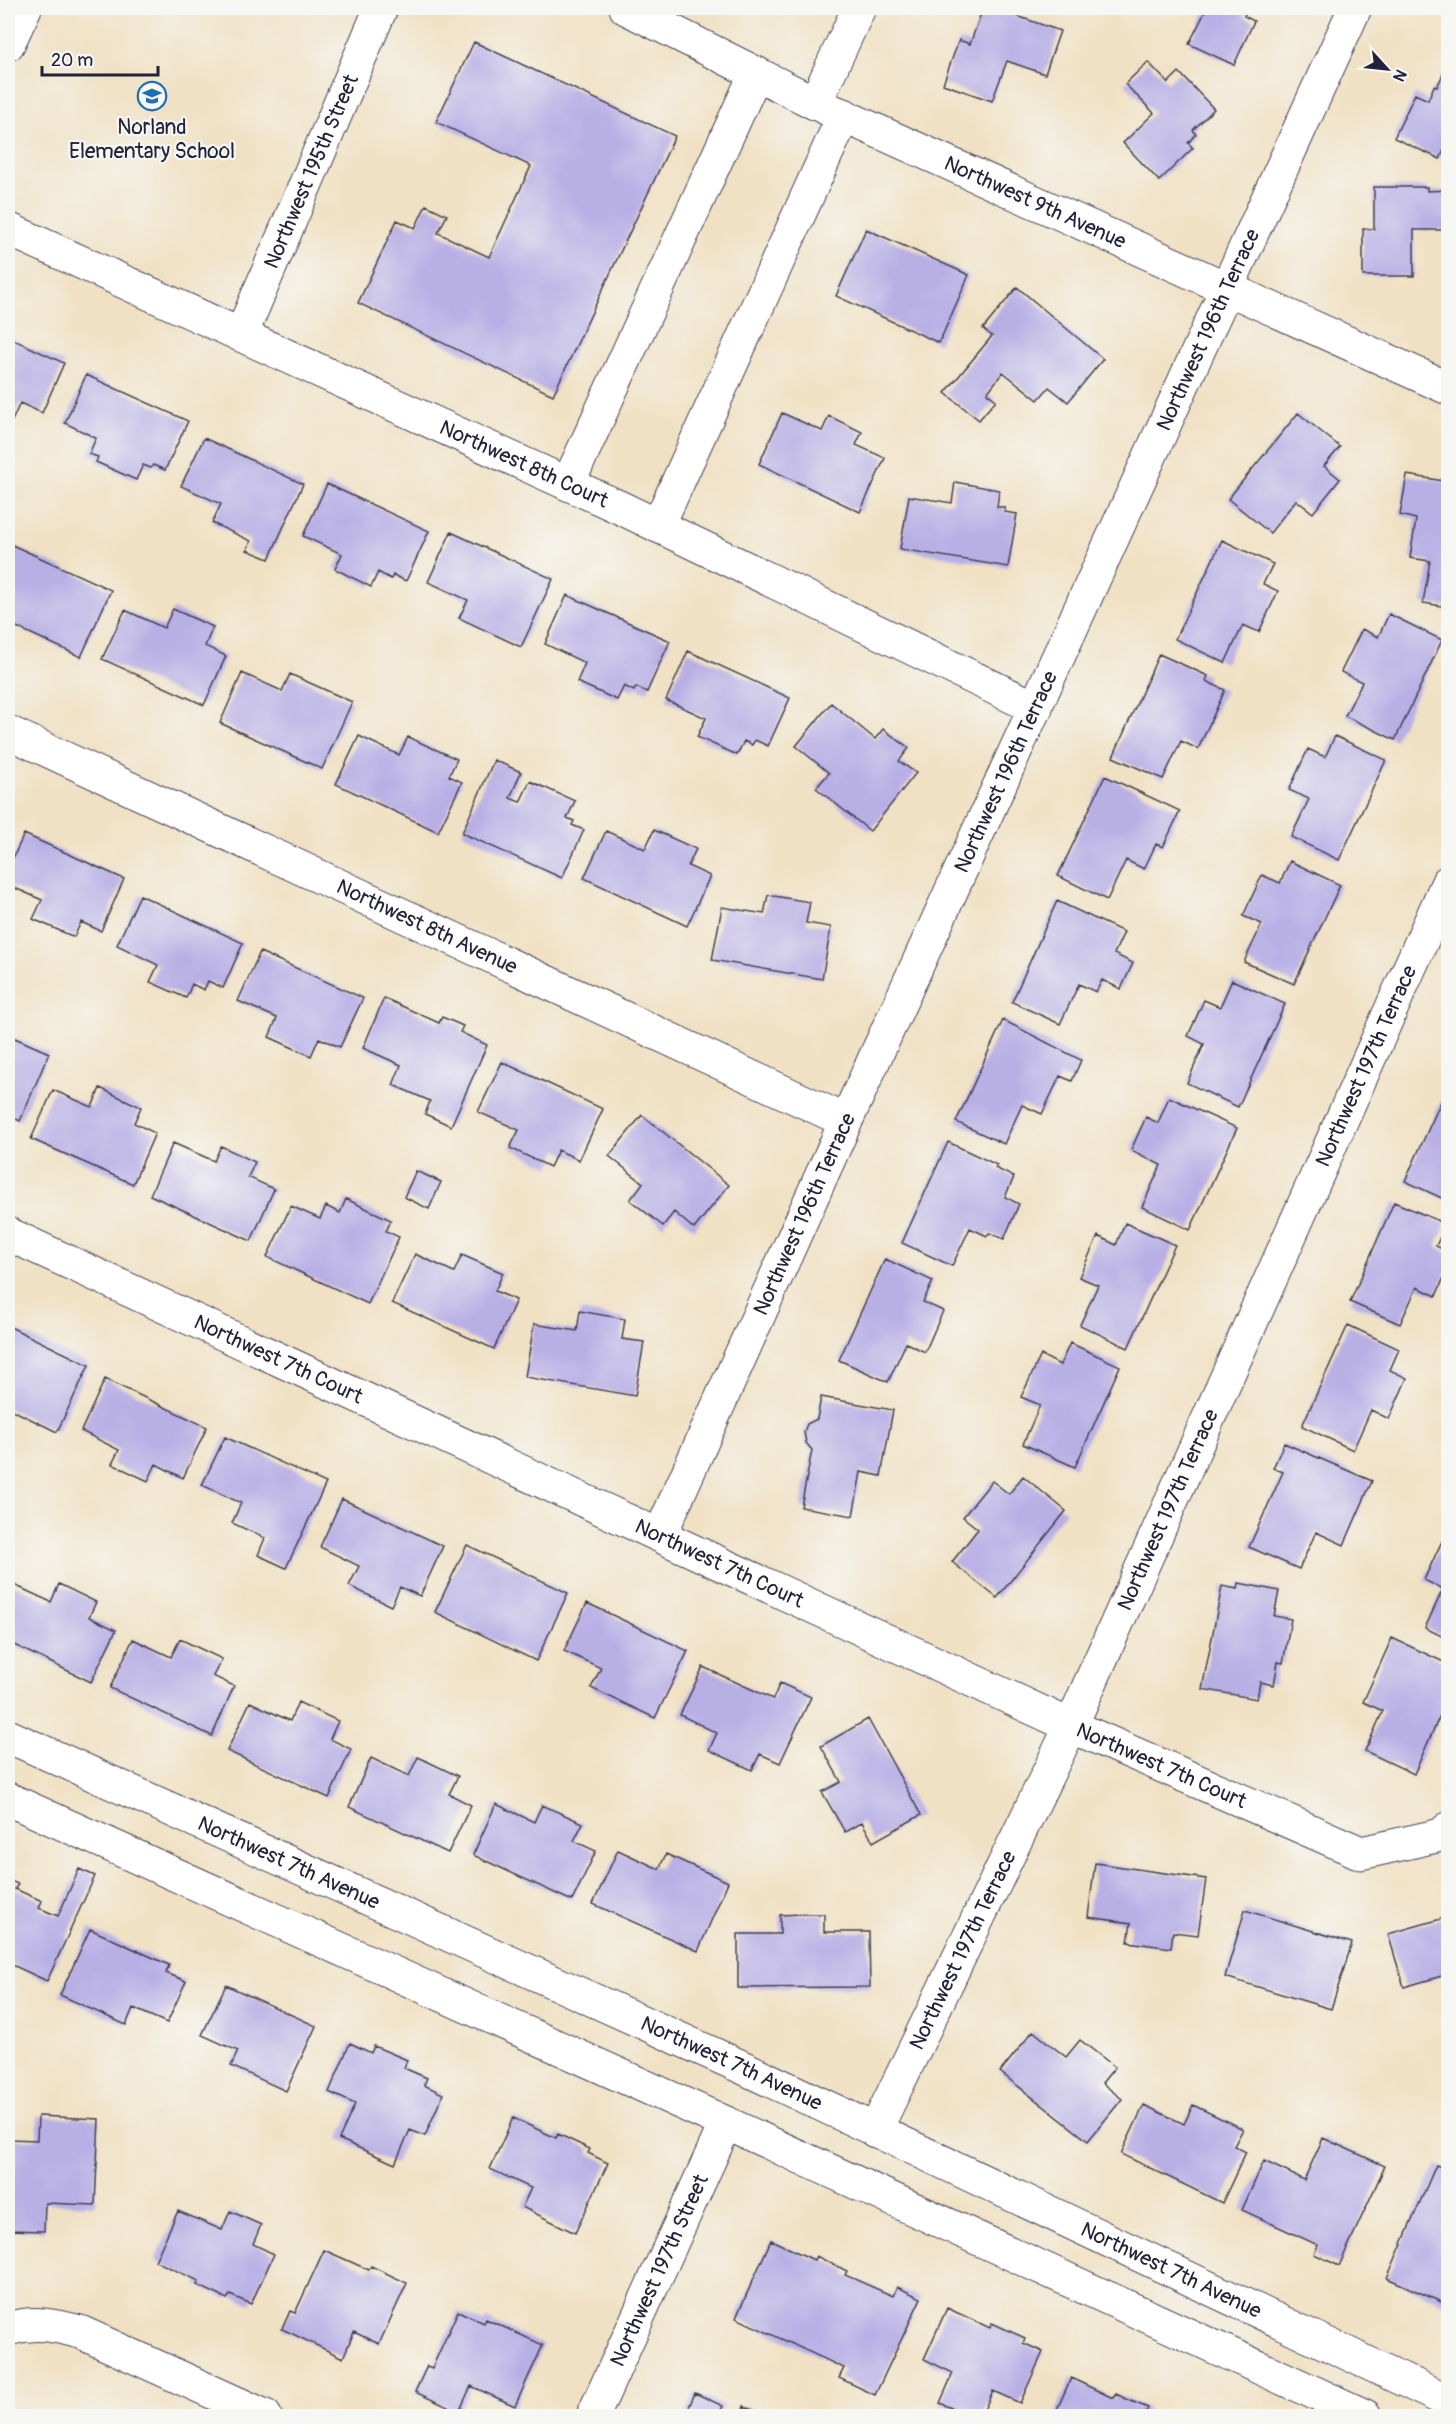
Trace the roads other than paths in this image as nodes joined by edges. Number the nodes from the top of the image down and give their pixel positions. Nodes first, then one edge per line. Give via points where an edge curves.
1 (25, 8) edge
2 (381, 8) edge
3 (626, 8) edge
4 (859, 8) edge
5 (1355, 8) edge
6 (8, 44) edge
7 (756, 73) junction
8 (829, 109) junction
9 (8, 230) edge
10 (1228, 288) junction
11 (241, 336) junction
12 (1449, 388) edge
13 (568, 484) junction
14 (658, 526) junction
15 (1036, 708) junction
16 (8, 732) edge
17 (1449, 882) edge
18 (846, 1121) junction
19 (8, 1234) edge
20 (660, 1535) junction
21 (1071, 1726) junction
22 (8, 1736) edge
23 (8, 1798) edge
24 (1445, 1832) edge
25 (726, 2123) junction
26 (875, 2131) junction
27 (16, 2326) edge
28 (1449, 2401) edge
29 (265, 2416) edge
30 (593, 2416) edge
31 (1365, 2416) edge

1 - 6 street
2 - 11 street, Northwest 195th Street
3 - 7 street, Northwest 9th Avenue
4 - 8 street
5 - 10 street, Northwest 196th Terrace
7 - 8 street, Northwest 9th Avenue
7 - 13 street
8 - 10 street, Northwest 9th Avenue
8 - 14 street
9 - 11 street, Northwest 8th Court
10 - 12 street, Northwest 9th Avenue
10 - 15 street, Northwest 196th Terrace
11 - 13 street, Northwest 8th Court
13 - 14 street, Northwest 8th Court
14 - 15 street, Northwest 8th Court
15 - 18 street, Northwest 196th Terrace
16 - 18 street, Northwest 8th Avenue
17 - 21 street, Northwest 197th Terrace
18 - 20 street, Northwest 196th Terrace
19 - 20 street, Northwest 7th Court
20 - 21 street, Northwest 7th Court
21 - 24 street, Northwest 7th Court via 1360,1852
21 - 26 street, Northwest 197th Terrace
22 - 26 street, Northwest 7th Avenue via 733,2063
23 - 25 street
25 - 30 street, Northwest 197th Street
25 - 31 street
26 - 28 street, Northwest 7th Avenue
27 - 29 street via 56,2326 80,2332

